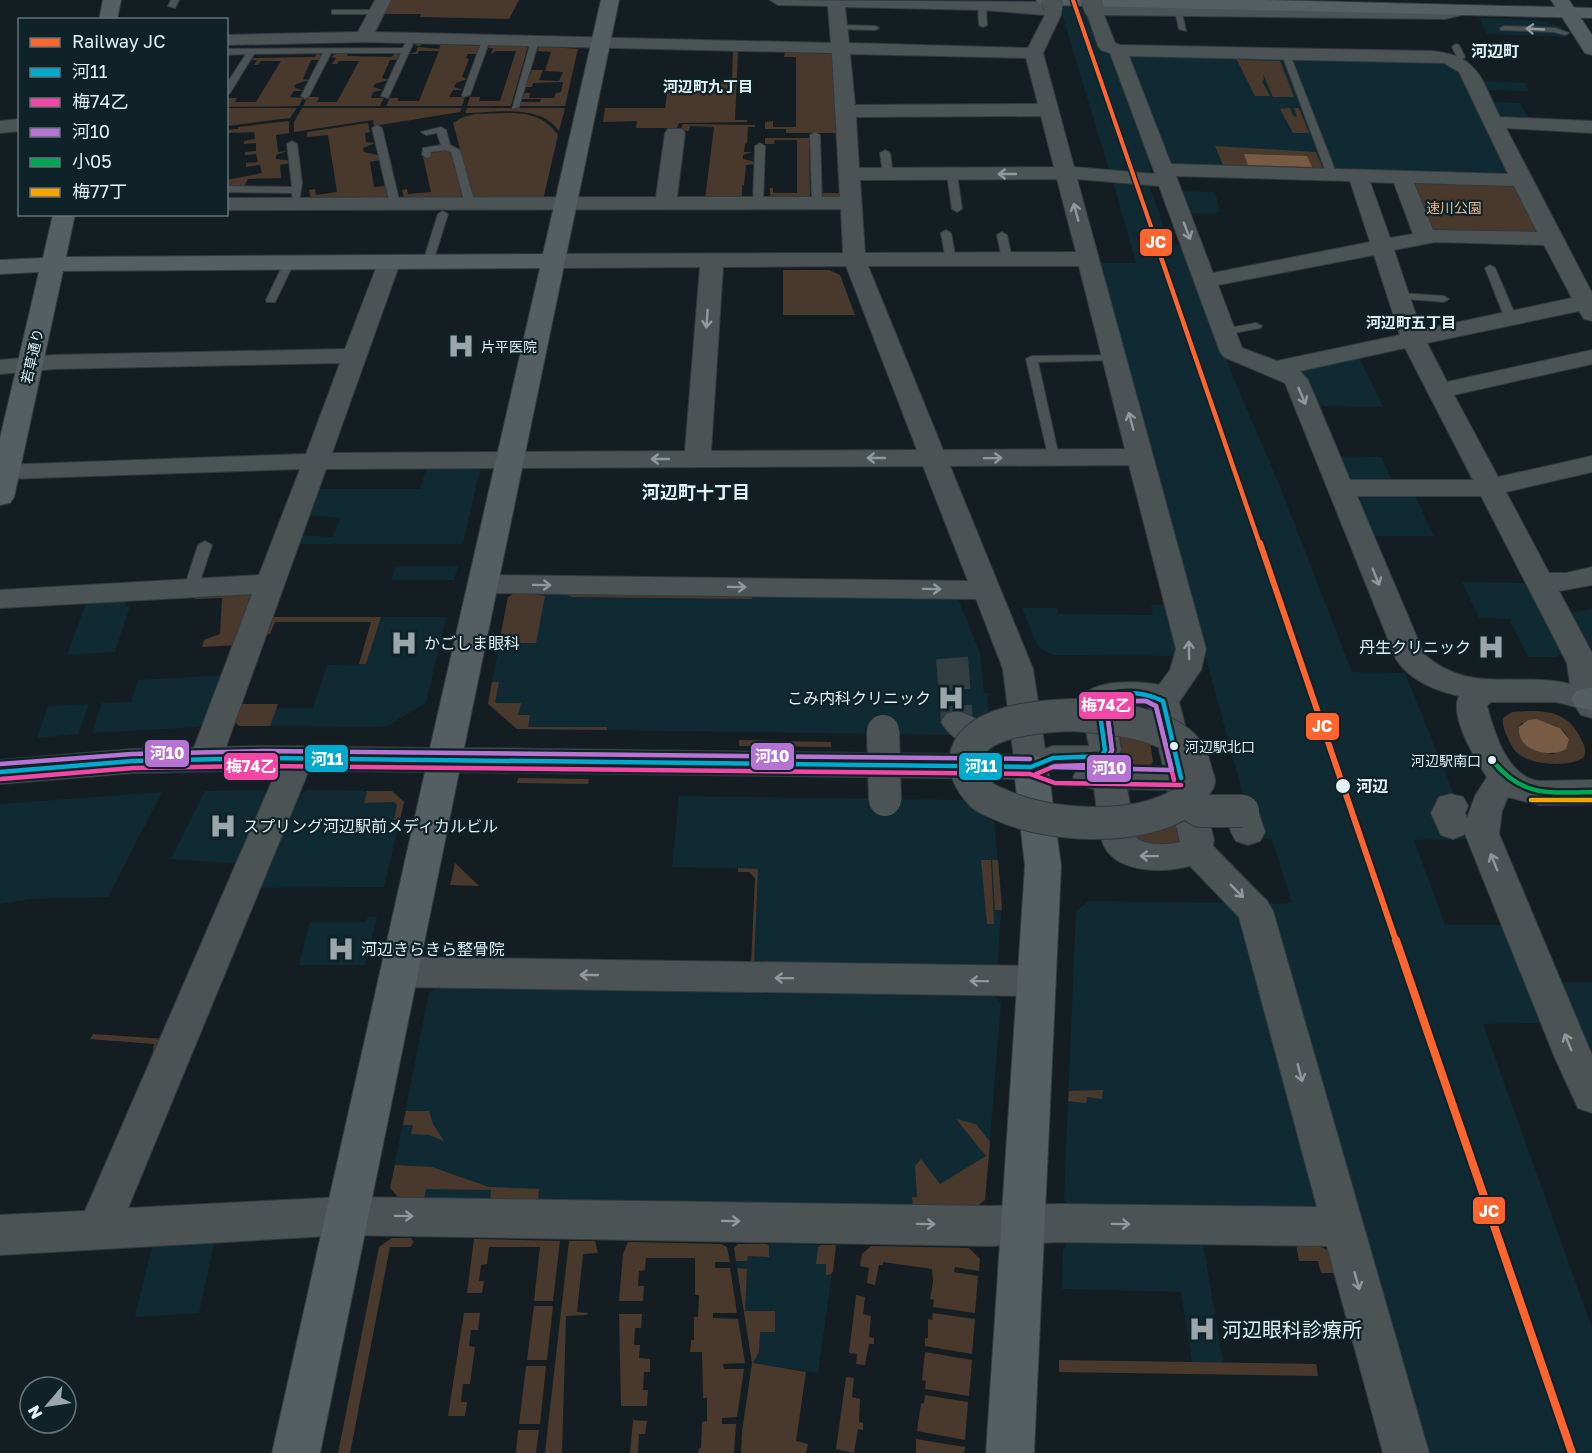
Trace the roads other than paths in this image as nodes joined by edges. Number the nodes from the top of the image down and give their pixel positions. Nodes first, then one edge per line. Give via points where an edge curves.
1 (112, 0) edge
2 (610, 0) edge
3 (778, 0) edge
4 (1269, 0) edge
5 (836, 2) junction
6 (1051, 4) edge
7 (982, 5) junction
8 (380, 6) edge
9 (1093, 6) edge
10 (1564, 6) edge
11 (1411, 8) junction
12 (1177, 9) junction
13 (1460, 10) junction
14 (335, 12) dead end
15 (1592, 13) edge
16 (1330, 15) edge
17 (104, 18) edge
18 (983, 25) dead end
19 (840, 27) junction
20 (875, 28) dead end
21 (1504, 28) dead end
22 (1183, 29) dead end
23 (1565, 33) dead end
24 (364, 37) junction
25 (228, 40) edge
26 (486, 40) junction
27 (535, 41) junction
28 (600, 43) junction
29 (409, 44) junction
30 (841, 49) junction
31 (1592, 49) edge
32 (329, 50) junction
33 (1118, 50) junction
34 (252, 51) junction
35 (228, 52) edge
36 (1034, 53) junction
37 (1348, 53) junction
38 (1286, 56) junction
39 (1245, 58) dead end
40 (458, 85) dead end
41 (470, 85) junction
42 (299, 86) dead end
43 (310, 86) junction
44 (378, 86) dead end
45 (390, 86) junction
46 (228, 88) edge
47 (466, 95) dead end
48 (305, 96) dead end
49 (385, 96) dead end
50 (515, 107) dead end
51 (1048, 110) junction
52 (846, 111) junction
53 (1492, 122) junction
54 (18, 125) edge
55 (0, 127) edge
56 (1592, 127) edge
57 (377, 128) dead end
58 (426, 132) dead end
59 (815, 135) dead end
60 (670, 140) dead end
61 (292, 144) dead end
62 (446, 147) junction
63 (382, 148) junction
64 (369, 149) dead end
65 (885, 153) dead end
66 (294, 155) junction
67 (427, 155) dead end
68 (280, 156) dead end
69 (746, 156) dead end
70 (1065, 173) junction
71 (849, 174) junction
72 (888, 174) junction
73 (952, 174) junction
74 (1166, 175) junction
75 (1332, 175) junction
76 (1358, 175) junction
77 (1399, 177) junction
78 (1521, 180) junction
79 (228, 189) edge
80 (296, 197) junction
81 (666, 203) junction
82 (758, 203) junction
83 (817, 203) junction
84 (851, 203) junction
85 (228, 204) edge
86 (394, 204) junction
87 (470, 204) junction
88 (565, 204) junction
89 (957, 209) dead end
90 (443, 214) dead end
91 (63, 216) edge
92 (946, 233) dead end
93 (1002, 235) dead end
94 (1425, 238) junction
95 (1551, 239) junction
96 (1381, 246) junction
97 (1007, 259) junction
98 (1088, 259) junction
99 (854, 260) junction
100 (951, 260) junction
101 (552, 261) junction
102 (711, 261) junction
103 (390, 262) junction
104 (428, 262) junction
105 (289, 263) junction
106 (53, 264) junction
107 (0, 267) edge
108 (1490, 268) dead end
109 (1205, 281) junction
110 (1398, 296) junction
111 (1444, 299) dead end
112 (271, 300) dead end
113 (1590, 306) edge
114 (1511, 319) junction
115 (1256, 326) dead end
116 (1224, 332) junction
117 (1413, 339) junction
118 (354, 357) junction
119 (1592, 357) edge
120 (1115, 358) junction
121 (30, 363) junction
122 (0, 367) edge
123 (1274, 369) junction
124 (1439, 391) junction
125 (1053, 457) junction
126 (1141, 457) junction
127 (934, 458) junction
128 (697, 459) junction
129 (317, 460) junction
130 (511, 460) junction
131 (1592, 464) edge
132 (6, 471) junction
133 (1489, 486) junction
134 (1341, 488) junction
135 (0, 497) edge
136 (205, 545) dead end
137 (1592, 576) edge
138 (1540, 583) junction
139 (271, 584) junction
140 (484, 584) junction
141 (191, 588) junction
142 (987, 590) junction
143 (0, 598) edge
144 (1485, 691) junction
145 (1163, 701) junction
146 (1590, 702) edge
147 (883, 731) dead end
148 (206, 758) junction
149 (298, 758) junction
150 (445, 760) junction
151 (1032, 767) junction
152 (0, 772) edge
153 (1109, 777) junction
154 (1506, 779) junction
155 (1183, 790) junction
156 (1592, 792) edge
157 (885, 800) dead end
158 (1257, 826) dead end
159 (1196, 850) junction
160 (398, 972) junction
161 (1038, 981) junction
162 (1592, 1096) edge
163 (345, 1215) junction
164 (1023, 1224) junction
165 (1342, 1227) junction
166 (98, 1230) junction
167 (0, 1235) edge
168 (296, 1453) edge
169 (1010, 1453) edge
170 (1406, 1453) edge

1 - 17 street
2 - 28 street
3 - 5 street
4 - 16 street
5 - 7 street
5 - 19 street
6 - 7 street
6 - 11 street
6 - 36 street
7 - 18 lane
8 - 14 lane
8 - 24 street
9 - 12 street
9 - 33 street via 1107,46
10 - 13 street
10 - 15 street
10 - 31 main road
11 - 13 street
11 - 16 street via 1386,3
12 - 16 street
12 - 22 lane
13 - 16 street via 1445,14
16 - 37 street
19 - 20 lane
19 - 30 street
23 -> 21 lane
24 - 25 street
24 - 29 street
26 - 27 street
26 - 29 street
26 - 41 lane
27 - 28 street
27 - 50 lane
28 - 30 street
28 - 88 street
29 - 32 lane
29 - 45 lane
30 - 36 street
30 - 52 street
32 - 34 lane
32 - 43 lane
33 - 38 street
33 - 74 street
34 - 35 lane
34 - 46 lane
36 - 51 street
37 - 38 street
37 - 53 street via 1456,54
38 - 39 lane
38 - 75 lane
40 - 41 lane
41 - 47 lane
42 - 43 lane
43 - 48 lane
44 - 45 lane
45 - 49 lane
51 - 52 street
51 - 70 street
52 - 71 street
53 - 56 street
53 - 78 street
54 - 55 street
57 - 63 lane
58 - 62 lane via 441,130
59 - 83 lane
60 - 81 street
61 - 66 lane
62 - 67 lane via 426,150
62 - 87 lane via 456,150
63 - 64 lane
63 - 86 lane
65 - 72 lane
66 - 68 lane
66 - 80 lane
69 - 82 lane via 759,151
70 -> 73 street
70 - 74 street
98 -> 70 street
71 - 72 street
71 - 84 street
72 - 73 street
73 - 89 lane
74 - 75 street
74 -> 109 street
75 - 76 street
76 - 77 street
76 - 96 street
77 - 78 street
77 - 94 street
78 - 95 street
79 - 80 lane
80 - 85 street
80 - 86 street
81 - 82 street
81 - 88 street
82 - 83 street
83 - 84 street
84 - 99 street
86 - 87 street
87 - 88 street
88 - 101 street
90 - 104 lane
91 - 106 street, 若草通り
92 - 100 lane
93 - 97 lane
94 - 95 street
94 - 96 street
95 - 113 street
96 - 109 street
96 - 110 street
97 - 98 street
97 - 100 street
98 - 120 street
99 - 100 street
99 - 102 street
99 - 127 street
101 - 102 street
101 - 104 street
101 - 130 street
102 -> 128 street
103 - 104 street
103 - 105 street
103 - 118 street
105 - 106 street
105 - 112 lane
106 - 107 street
106 - 121 street, 若草通り
108 - 114 lane
109 - 116 street
110 - 111 lane
110 - 117 street
113 - 114 street
114 - 117 street
115 - 116 lane
116 - 123 street via 1232,352
117 - 123 street
117 - 124 street
118 - 121 street
118 - 129 street
119 - 124 street
120 - 125 lane via 1032,358
126 -> 120 street
121 - 122 street
121 - 132 street, 若草通り
123 -> 134 street via 1296,380
124 - 133 street
125 - 126 street
127 -> 125 street
145 -> 126 street via 1191,653
127 -> 128 street
127 - 142 street
128 -> 130 street
129 - 130 street
129 - 132 street
129 - 139 street
130 - 140 street
131 - 133 street
132 - 135 street, 若草通り
133 - 134 street
133 - 138 street
134 -> 144 street via 1411,659 1438,678
136 - 141 lane
137 - 138 street
138 - 146 street via 1582,663
139 - 141 street
139 - 148 street
140 -> 142 street
140 - 150 street
141 - 143 street
142 - 151 street via 1018,669
144 - 146 street via 1556,691
144 - 154 street via 1472,700 1473,715 1495,766
145 - 151 street via 1148,693 1104,695 1097,703 1105,753 1094,758 1053,758
145 - 155 street
147 - 157 street, bridge
148 - 149 street
148 - 152 street
149 - 150 street
149 - 166 street
150 - 151 street
150 - 160 street
151 - 153 street via 1056,776
151 - 161 street via 1043,866
153 - 155 street
159 -> 153 street via 1183,856 1141,856 1124,849 1119,841
154 - 156 street via 1531,792
162 -> 154 street via 1482,834 1490,797
155 - 155 street, bridge via 1195,791 1199,781 1193,758 1173,739 1142,726 1090,716 1053,716 968,730 965,765 980,803 1089,824 1144,818
155 - 158 street, bridge via 1200,812 1243,811
155 - 159 street via 1197,840
159 -> 165 street via 1255,911
161 -> 160 street
160 - 163 street
161 - 164 street
163 -> 164 street
163 - 166 street
163 - 168 street
164 -> 165 street
164 - 169 street
165 -> 170 street
166 - 167 street

